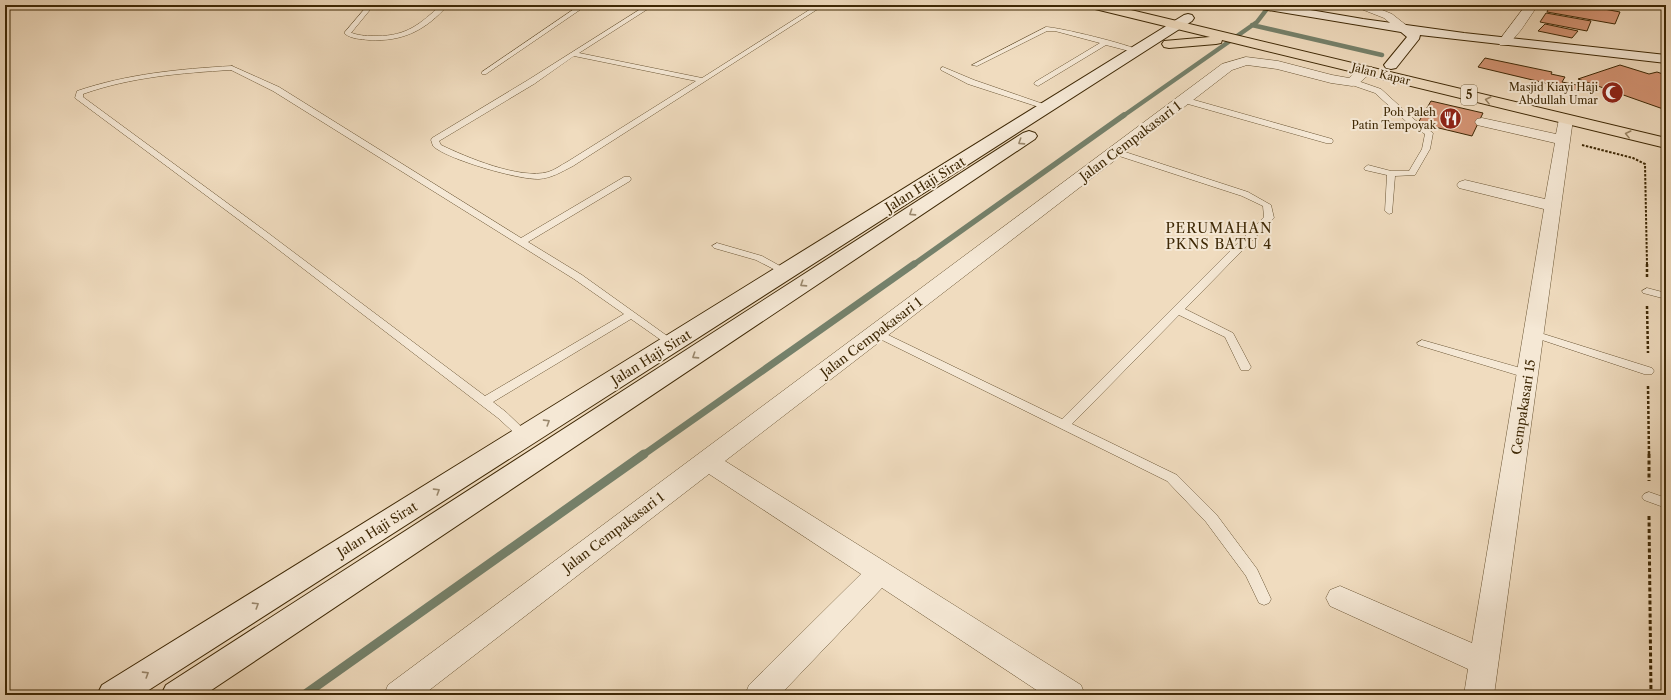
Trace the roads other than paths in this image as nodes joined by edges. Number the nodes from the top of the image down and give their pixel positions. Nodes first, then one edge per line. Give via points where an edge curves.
1 (371, 5) edge
2 (445, 5) edge
3 (584, 5) edge
4 (651, 5) edge
5 (821, 5) edge
6 (1132, 5) edge
7 (1262, 5) edge
8 (1360, 5) edge
9 (1532, 5) edge
10 (1101, 6) edge
11 (1203, 28) junction
12 (1405, 30) junction
13 (1106, 42) junction
14 (1162, 42) junction
15 (1504, 42) junction
16 (1266, 43) junction
17 (1137, 51) junction
18 (573, 54) junction
19 (1666, 59) edge
20 (974, 65) dead end
21 (1391, 65) junction
22 (943, 69) dead end
23 (484, 73) dead end
24 (1359, 76) junction
25 (703, 80) junction
26 (1038, 84) dead end
27 (1184, 100) junction
28 (1048, 107) junction
29 (1482, 122) dead end
30 (1564, 129) junction
31 (1666, 131) edge
32 (1329, 141) dead end
33 (1666, 143) edge
34 (1116, 152) junction
35 (1368, 168) dead end
36 (1391, 174) junction
37 (627, 179) dead end
38 (1465, 185) dead end
39 (1553, 206) junction
40 (1389, 210) dead end
41 (521, 242) junction
42 (717, 246) dead end
43 (786, 272) junction
44 (1647, 291) road end
45 (1666, 296) edge
46 (1178, 310) junction
47 (631, 315) junction
48 (876, 333) junction
49 (1534, 334) junction
50 (672, 343) junction
51 (1422, 343) dead end
52 (1245, 367) dead end
53 (1648, 371) road end
54 (1527, 374) junction
55 (484, 402) junction
56 (1064, 425) junction
57 (525, 436) junction
58 (707, 461) junction
59 (1649, 497) road end
60 (1666, 502) edge
61 (880, 573) junction
62 (1340, 598) dead end
63 (1264, 599) dead end
64 (1485, 663) junction
65 (113, 695) edge
66 (177, 695) edge
67 (399, 695) edge
68 (760, 695) edge
69 (1070, 695) edge
70 (1479, 695) edge

1 - 2 lane via 347,33 352,36 400,37 411,33
3 - 23 lane
4 - 18 lane
5 - 25 lane
6 - 11 highway, Jalan Kapar / 5
7 - 12 main road
8 - 12 street via 1391,13
9 - 15 street
10 - 11 highway, Jalan Kapar / 5
10 - 14 highway via 1141,20
11 - 14 main road, Jalan Haji Sirat
11 - 16 highway, Jalan Kapar / 5
11 - 16 highway via 1237,41
12 - 15 main road
12 - 21 main road via 1414,36
13 - 17 lane
13 - 20 lane via 1046,29
13 - 26 lane
14 - 17 main road, Jalan Haji Sirat
14 -> 66 main road, Jalan Haji Sirat
15 - 19 main road
16 - 21 highway, Jalan Kapar / 5
16 - 24 highway, Jalan Kapar / 5
17 - 28 main road, Jalan Haji Sirat
18 - 25 lane
18 - 25 lane via 435,140 437,146 458,157 506,172 548,175 570,164
21 - 31 highway, Jalan Kapar / 5
22 - 28 lane via 978,84
24 - 27 street, Jalan Cempakasari 1 via 1331,79 1278,65 1246,61 1227,67
30 -> 24 highway, Jalan Kapar / 5
24 - 36 lane via 1412,122 1429,133 1430,142 1426,152 1412,173
27 - 32 lane
27 - 34 street, Jalan Cempakasari 1
28 - 43 main road, Jalan Haji Sirat
29 - 30 street
33 -> 30 highway, Jalan Kapar / 5
30 - 39 street, Cempakasari 15
34 - 46 lane via 1245,194 1267,205 1269,218
34 - 48 street, Jalan Cempakasari 1
35 - 36 lane
36 - 40 lane
37 - 41 lane
38 - 39 street
39 - 49 street, Cempakasari 15
41 - 47 lane via 578,277
41 - 55 lane via 276,89 232,68 166,73 80,93 79,98 265,235
42 - 43 lane via 759,258
43 - 50 main road, Jalan Haji Sirat
44 - 45 lane
46 - 52 lane via 1229,336
46 - 56 lane
47 - 50 lane
47 - 55 lane
48 - 56 lane
48 - 58 street, Jalan Cempakasari 1
49 - 53 lane
49 - 54 street, Cempakasari 15
57 -> 50 main road, Jalan Haji Sirat
51 - 54 lane
54 - 64 street, Cempakasari 15
55 - 57 lane
56 - 63 lane via 1172,478 1211,518 1252,573
65 -> 57 main road, Jalan Haji Sirat
58 - 61 street
58 - 67 street, Jalan Cempakasari 1
59 - 60 lane
61 - 68 street
61 - 69 street
62 - 64 street
64 - 70 street, Cempakasari 15

